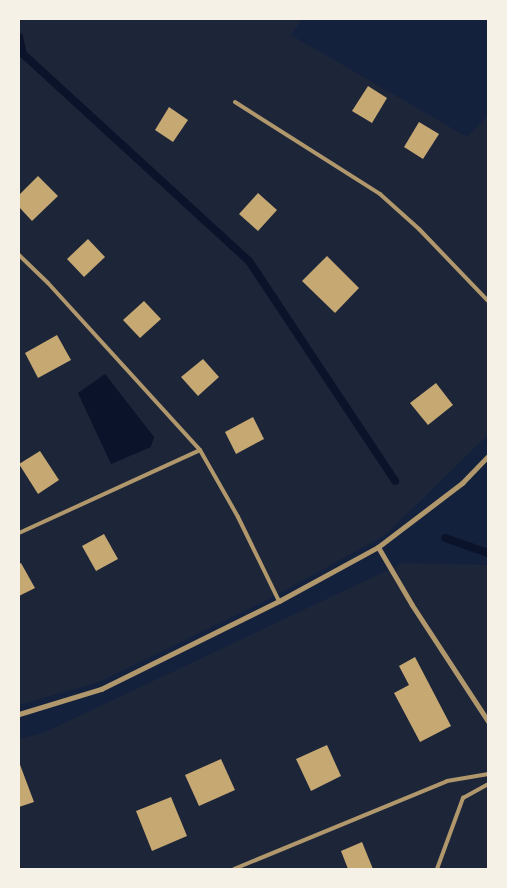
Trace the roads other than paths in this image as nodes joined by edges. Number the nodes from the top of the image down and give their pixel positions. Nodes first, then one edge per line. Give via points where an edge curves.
1 (235, 102) dead end
2 (19, 255) edge
3 (488, 301) edge
4 (200, 450) junction
5 (488, 456) edge
6 (19, 533) edge
7 (378, 547) junction
8 (279, 602) junction
9 (19, 714) edge
10 (488, 722) edge
11 (488, 774) edge
12 (488, 784) edge
13 (234, 869) edge
14 (437, 869) edge

1 - 3 lane via 380,194 419,229
2 - 4 lane
4 - 6 lane
4 - 8 lane via 238,517
5 - 7 street via 462,483
7 - 8 street
7 - 10 street
8 - 9 street via 101,689
11 - 13 lane via 447,781
12 - 14 lane via 463,798

